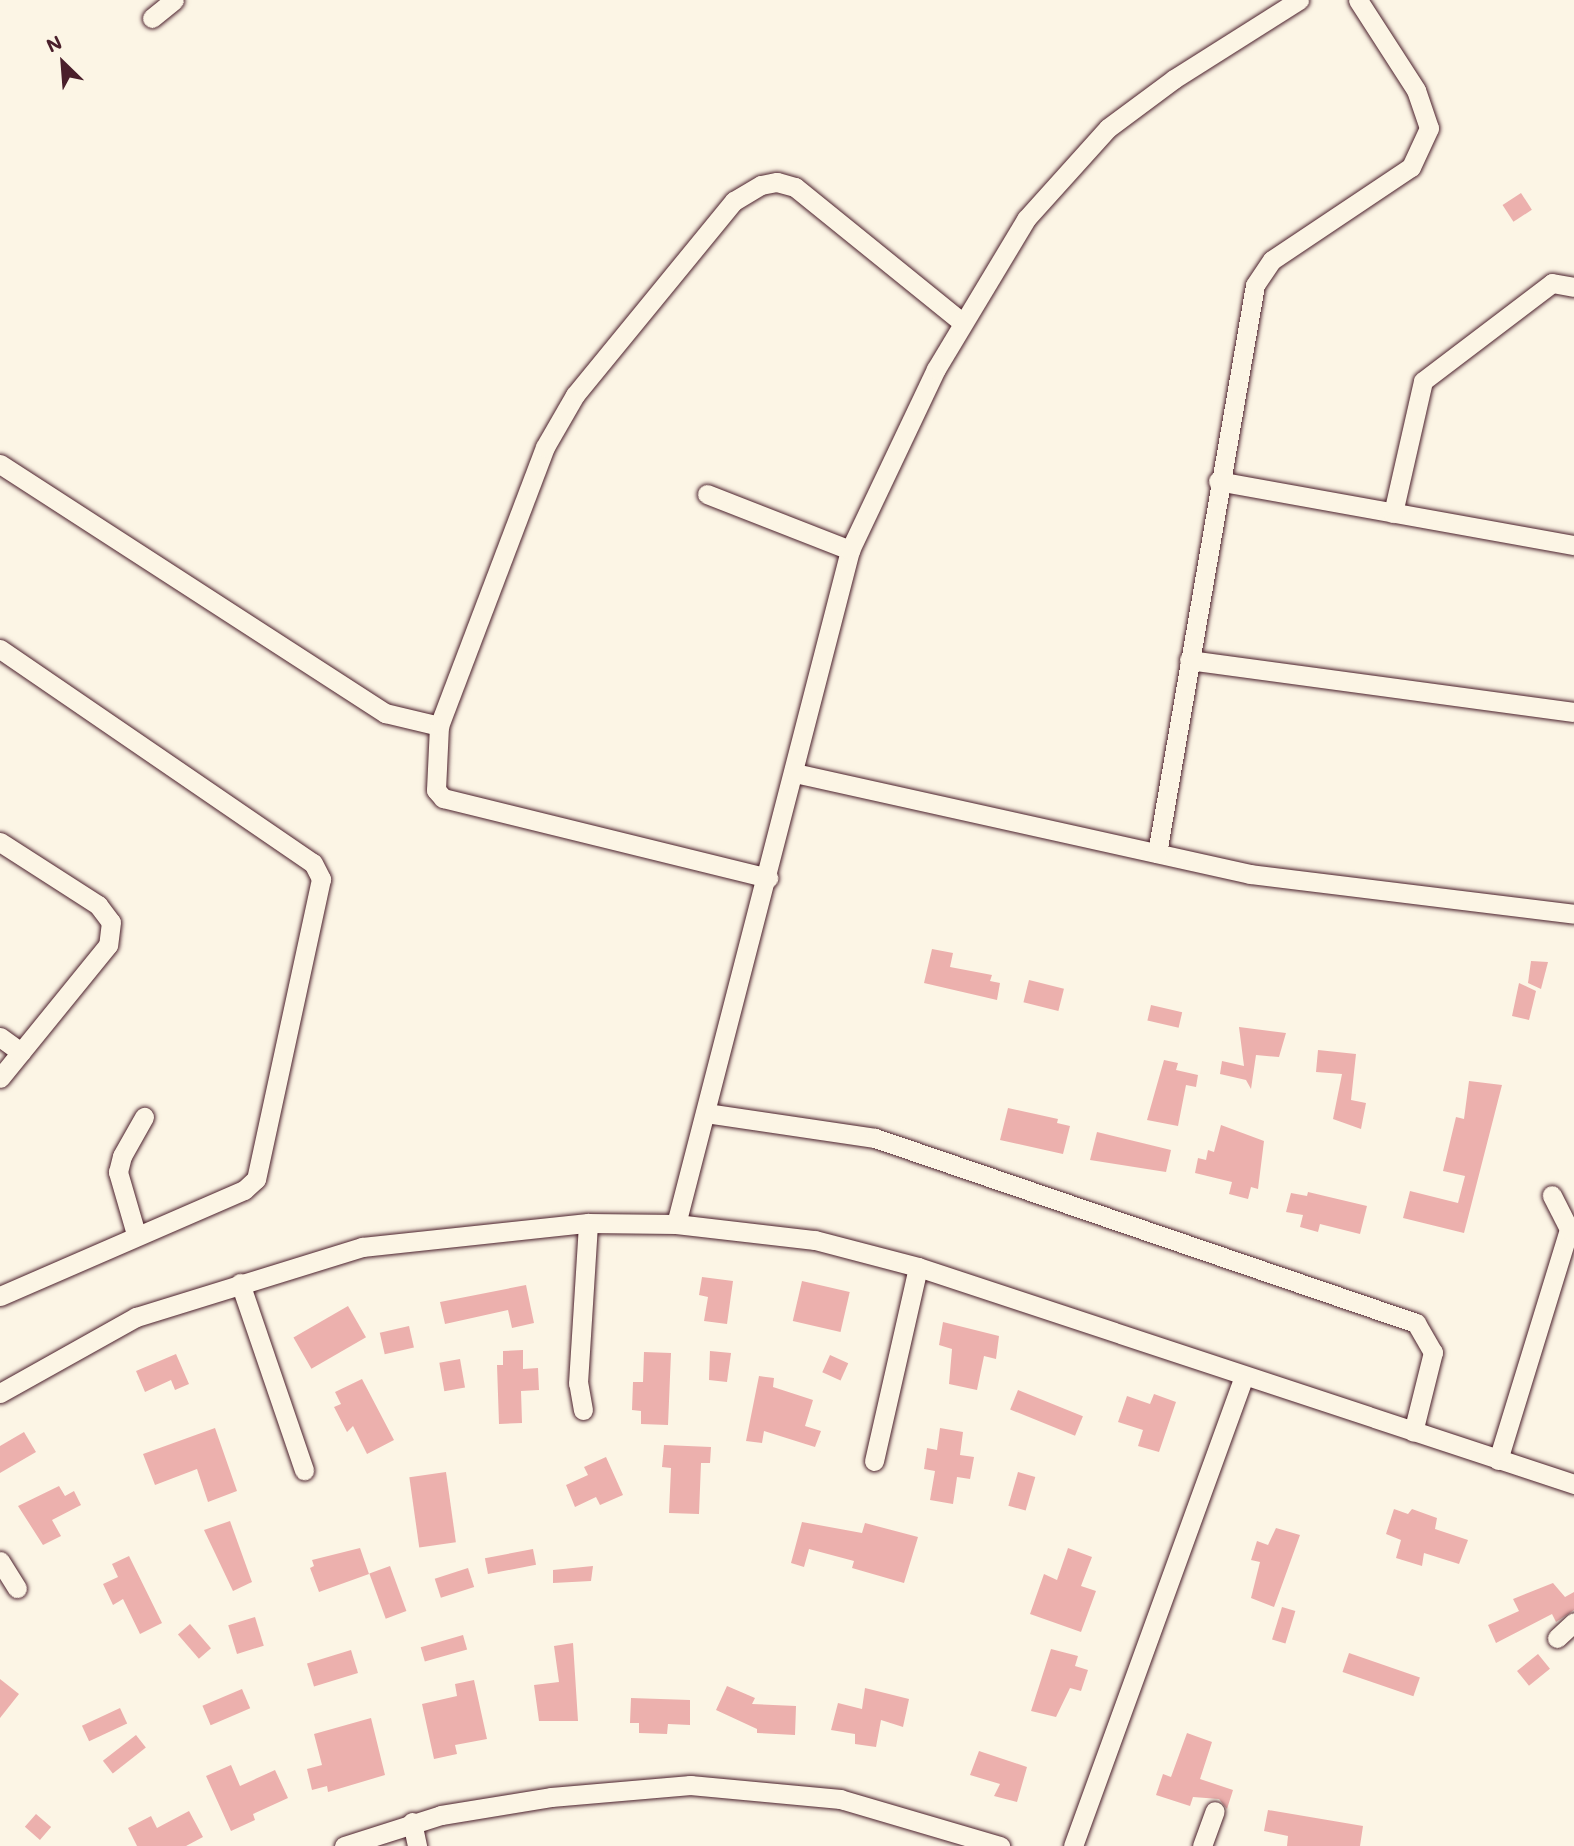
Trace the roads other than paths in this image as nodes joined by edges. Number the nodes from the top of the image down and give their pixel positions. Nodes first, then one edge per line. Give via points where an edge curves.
1 (174, 0) edge
2 (1299, 0) edge
3 (1358, 0) edge
4 (152, 18) dead end
5 (1574, 287) edge
6 (964, 323) junction
7 (0, 464) edge
8 (1218, 481) junction
9 (707, 494) dead end
10 (1392, 513) junction
11 (1574, 545) edge
12 (850, 550) junction
13 (0, 649) edge
14 (1189, 660) junction
15 (1574, 712) edge
16 (439, 726) junction
17 (795, 774) junction
18 (0, 842) edge
19 (1157, 853) junction
20 (768, 878) junction
21 (1574, 914) edge
22 (0, 1038) edge
23 (21, 1052) junction
24 (0, 1078) edge
25 (706, 1113) junction
26 (144, 1117) dead end
27 (1552, 1195) dead end
28 (588, 1223) junction
29 (676, 1224) junction
30 (136, 1234) junction
31 (918, 1267) junction
32 (240, 1283) junction
33 (0, 1296) edge
34 (1244, 1377) junction
35 (0, 1393) edge
36 (583, 1410) dead end
37 (1413, 1433) junction
38 (1498, 1460) junction
39 (874, 1461) dead end
40 (304, 1469) dead end
41 (1574, 1484) edge
42 (0, 1561) edge
43 (17, 1588) dead end
44 (1574, 1622) edge
45 (1557, 1638) dead end
46 (1215, 1811) dead end
47 (412, 1822) junction
48 (395, 1837) edge
49 (344, 1846) edge
50 (418, 1846) edge
51 (1000, 1846) edge
52 (1073, 1846) edge
53 (1202, 1846) edge

1 - 4 street
2 - 6 street via 1174,79 1108,128 1026,219
3 - 8 street via 1416,90 1429,128 1411,167 1272,260 1255,285
5 - 10 street via 1552,284 1423,381
6 - 12 street via 936,369
6 - 16 street via 795,187 777,181 734,201 575,395 545,447
7 - 16 street via 386,713
8 - 10 street
8 - 14 street
9 - 12 street
10 - 11 street
12 - 17 street
13 - 30 street via 313,863 321,879 256,1179 244,1190
14 - 15 street
14 - 19 street
16 - 20 street via 436,790 443,798
17 - 19 street
17 - 20 street
18 - 23 street via 98,905 111,922 108,944
19 - 21 street via 1250,874
20 - 25 street
22 - 23 street
23 - 24 street
25 - 29 street
25 - 37 street via 875,1138 1416,1323 1433,1352
26 - 30 street via 118,1172
27 - 38 street via 1569,1228
28 - 29 street
28 - 32 street via 362,1247
28 - 36 street via 579,1383
29 - 31 street via 815,1240
30 - 33 street
31 - 34 street
31 - 39 street
32 - 35 street via 135,1317
32 - 40 street
34 - 37 street
34 - 52 street
37 - 38 street
38 - 41 street
42 - 43 street
44 - 45 street
46 - 53 street
47 - 48 street
47 - 50 street
47 - 51 street via 551,1797 690,1785 841,1799
48 - 49 street

